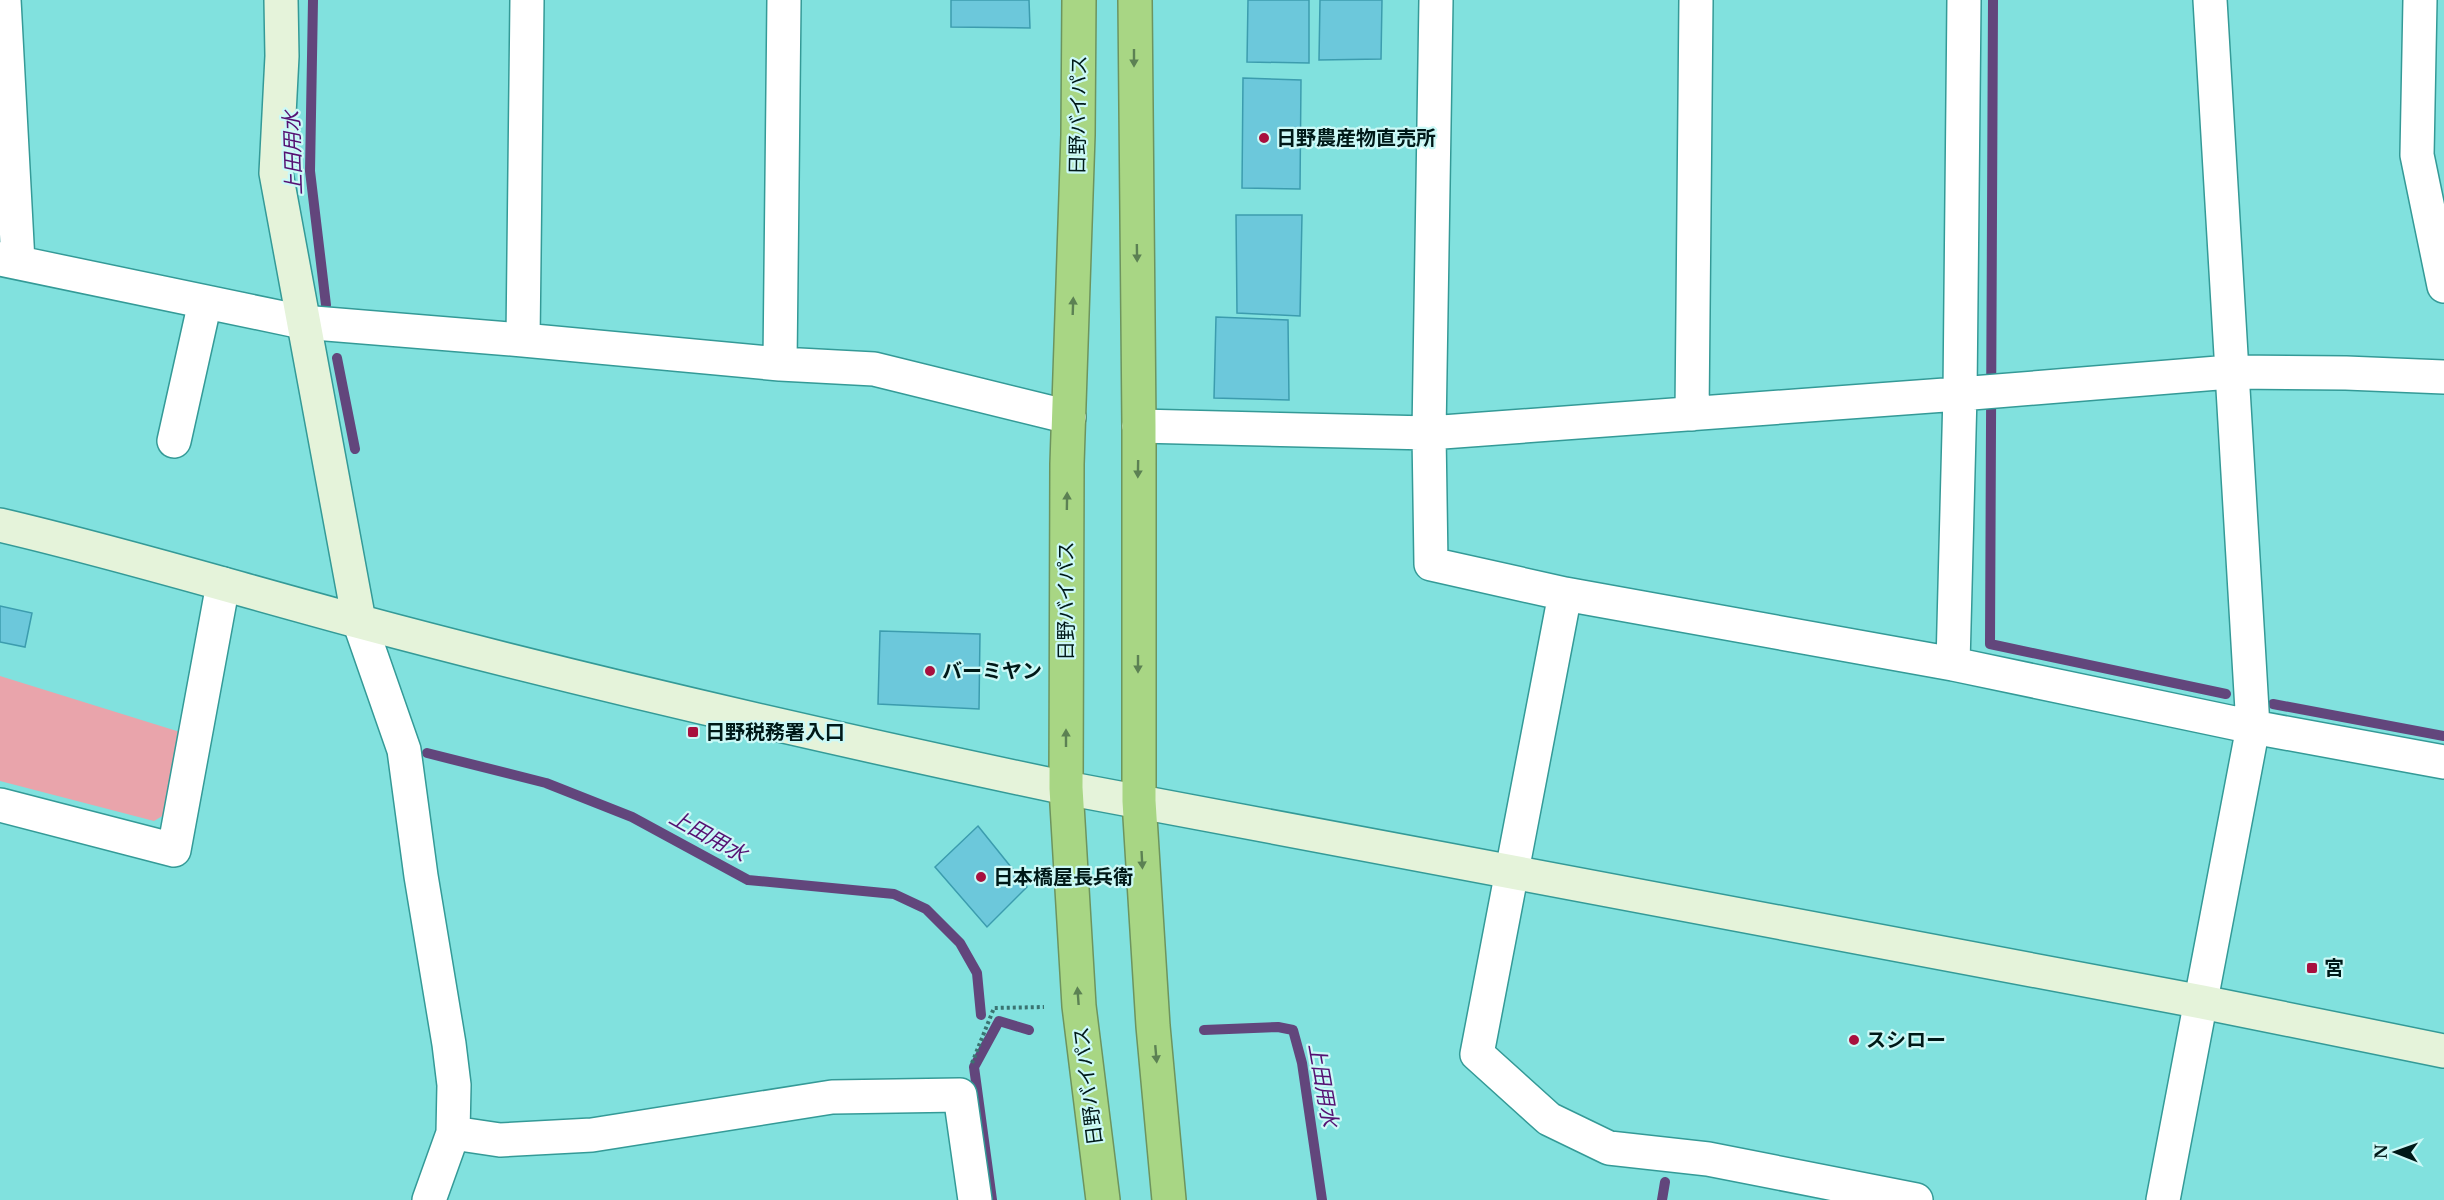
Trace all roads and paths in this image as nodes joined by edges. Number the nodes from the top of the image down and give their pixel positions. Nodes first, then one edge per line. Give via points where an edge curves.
1 (4, 0) edge
2 (281, 0) edge
3 (527, 0) edge
4 (784, 0) edge
5 (1079, 0) edge
6 (1135, 0) edge
7 (1436, 0) edge
8 (1695, 0) edge
9 (1964, 0) edge
10 (2210, 0) edge
11 (2428, 18) edge
12 (9, 260) edge
13 (2444, 286) edge
14 (205, 302) junction
15 (302, 322) junction
16 (523, 340) junction
17 (780, 364) junction
18 (2230, 372) junction
19 (2444, 377) edge
20 (1966, 393) junction
21 (1692, 414) junction
22 (1069, 417) junction
23 (1139, 426) junction
24 (1429, 433) junction
25 (174, 441) dead end
26 (0, 525) edge
27 (223, 584) junction
28 (1565, 594) junction
29 (358, 621) junction
30 (1953, 664) junction
31 (2253, 727) junction
32 (2444, 762) edge
33 (1066, 788) junction
34 (1139, 801) junction
35 (0, 805) edge
36 (1512, 872) junction
37 (2202, 1002) junction
38 (1079, 1006) junction
39 (2444, 1052) edge
40 (960, 1095) junction
41 (453, 1133) junction
42 (429, 1200) edge
43 (975, 1200) edge
44 (1103, 1200) edge
45 (1169, 1200) edge
46 (1916, 1200) edge
47 (2163, 1200) edge

1 - 12 street
2 - 15 street via 276,173
3 - 16 street
4 - 17 street
22 -> 5 highway, 日野バイパス
6 -> 23 highway
7 - 24 street
8 - 21 street
9 - 20 street
10 - 18 street
11 - 13 street via 2417,155
12 - 14 street
14 - 15 street
14 - 25 street
15 - 16 street
15 - 29 street
16 - 17 street
17 - 22 street via 874,369
18 - 19 street
18 - 20 street
18 - 31 street
20 - 21 street
20 - 30 street
21 - 24 street
33 -> 22 highway, 日野バイパス
23 - 24 street
23 -> 34 highway
24 - 28 street via 1431,564
26 - 27 street
27 - 29 street
27 - 35 street via 174,850
28 - 30 street
28 - 36 street
29 - 33 street via 761,721
29 - 41 street via 404,750 449,1044 454,1085
30 - 31 street
31 - 32 street
31 - 37 street
33 - 34 street
38 -> 33 highway, 日野バイパス
34 - 36 street
34 -> 45 highway
36 - 37 street
36 - 46 street via 1477,1054 1549,1119 1609,1148 1708,1159
37 - 39 street
37 - 47 street
38 - 40 path via 994,1008
38 - 44 highway, 日野バイパス
40 - 41 street via 832,1097 592,1135 500,1140
40 - 43 street
41 - 42 street

